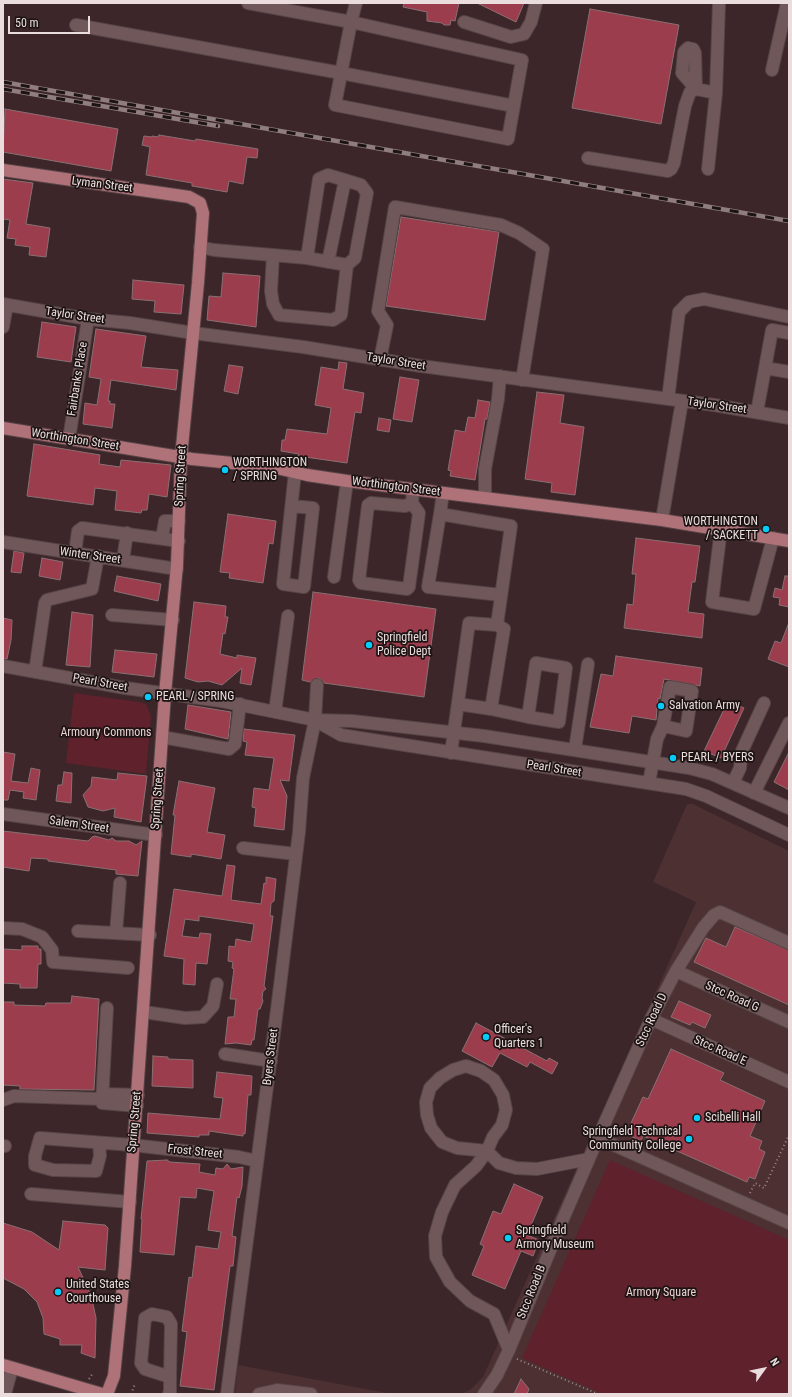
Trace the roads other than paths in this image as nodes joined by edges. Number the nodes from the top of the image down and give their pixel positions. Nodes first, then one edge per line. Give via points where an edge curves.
1 (248, 3) edge
2 (356, 3) edge
3 (536, 3) edge
4 (719, 3) edge
5 (787, 10) edge
6 (351, 22) junction
7 (464, 22) dead end
8 (76, 25) dead end
9 (772, 70) dead end
10 (341, 73) junction
11 (716, 92) junction
12 (514, 106) junction
13 (588, 158) dead end
14 (708, 169) dead end
15 (3, 170) edge
16 (345, 180) junction
17 (200, 203) joint
18 (200, 247) junction
19 (273, 255) junction
20 (307, 258) junction
21 (328, 262) junction
22 (347, 265) junction
23 (5, 304) edge
24 (789, 317) edge
25 (88, 319) junction
26 (3, 327) edge
27 (193, 333) junction
28 (789, 334) edge
29 (380, 360) junction
30 (765, 368) junction
31 (789, 372) edge
32 (500, 376) junction
33 (522, 380) junction
34 (668, 399) junction
35 (682, 401) junction
36 (758, 412) junction
37 (789, 418) edge
38 (3, 428) edge
39 (69, 439) junction
40 (181, 458) junction
41 (295, 472) junction
42 (347, 481) junction
43 (413, 489) junction
44 (443, 493) junction
45 (485, 498) junction
46 (412, 503) junction
47 (292, 506) junction
48 (440, 514) junction
49 (662, 520) junction
50 (179, 521) junction
51 (721, 529) junction
52 (127, 533) junction
53 (162, 538) junction
54 (773, 538) junction
55 (179, 541) junction
56 (789, 541) edge
57 (3, 542) edge
58 (75, 553) junction
59 (98, 556) junction
60 (123, 560) junction
61 (177, 569) junction
62 (334, 577) dead end
63 (501, 595) junction
64 (112, 615) dead end
65 (288, 616) dead end
66 (173, 620) junction
67 (497, 625) junction
68 (588, 664) dead end
69 (3, 666) edge
70 (35, 672) junction
71 (317, 685) dead end
72 (166, 694) junction
73 (764, 703) dead end
74 (240, 704) junction
75 (458, 704) junction
76 (491, 710) junction
77 (275, 712) junction
78 (528, 717) junction
79 (315, 720) junction
80 (789, 723) edge
81 (662, 726) dead end
82 (454, 733) junction
83 (162, 737) junction
84 (575, 750) junction
85 (451, 752) junction
86 (652, 762) junction
87 (649, 783) junction
88 (733, 783) junction
89 (754, 793) junction
90 (789, 808) edge
91 (3, 814) edge
92 (156, 835) junction
93 (789, 835) edge
94 (243, 848) dead end
95 (296, 854) junction
96 (120, 883) dead end
97 (3, 928) edge
98 (78, 931) dead end
99 (116, 933) junction
100 (150, 935) junction
101 (789, 943) edge
102 (128, 968) dead end
103 (676, 971) junction
104 (217, 984) dead end
105 (107, 1008) dead end
106 (144, 1012) junction
107 (650, 1019) junction
108 (789, 1022) edge
109 (225, 1054) dead end
110 (271, 1061) junction
111 (789, 1081) edge
112 (102, 1099) junction
113 (3, 1100) edge
114 (137, 1100) junction
115 (598, 1138) junction
116 (99, 1143) junction
117 (132, 1145) junction
118 (487, 1151) junction
119 (589, 1159) junction
120 (257, 1161) junction
121 (31, 1194) dead end
122 (130, 1202) junction
123 (789, 1223) edge
124 (508, 1352) junction
125 (8, 1366) edge
126 (170, 1377) junction
127 (5, 1394) edge
128 (102, 1394) edge
129 (107, 1394) edge
130 (169, 1394) edge
131 (226, 1394) edge
132 (259, 1394) edge
133 (311, 1394) edge
134 (484, 1394) edge

1 - 6 street
2 - 6 street
3 - 7 street via 531,22 524,34 511,37
4 - 11 street
5 - 9 street
6 - 10 street
6 - 12 street via 522,60
8 - 10 street
10 - 12 street
10 - 12 street via 335,105 508,139
11 - 13 street via 696,89 690,92 674,163 668,171
11 - 14 street
15 - 17 main road, Lyman Street via 189,197
16 - 20 street via 328,175 319,179
16 - 21 street
16 - 22 street via 361,184 367,193 355,258
17 - 18 main road, Spring Street via 203,213
18 - 19 street
18 - 27 main road, Spring Street
19 - 20 street
19 - 22 street via 271,291 279,315 333,320 341,315
20 - 21 street
21 - 22 street
23 - 25 street, Taylor Street
23 - 26 street
24 - 34 street via 704,298 690,302 679,312
25 - 27 street, Taylor Street via 130,322
25 - 39 street, Fairbanks Place
27 - 29 street, Taylor Street via 304,347
27 - 40 main road, Spring Street
28 - 30 street via 772,330
29 - 32 street, Taylor Street
29 - 33 street via 387,325 378,311 395,207 501,225 543,249
30 - 31 street
30 - 36 street
32 - 33 street, Taylor Street
32 - 45 street via 485,469
33 - 34 street, Taylor Street
34 - 35 street, Taylor Street
35 - 36 street, Taylor Street
35 - 49 street
36 - 37 street, Taylor Street
38 - 39 main road, Worthington Street
39 - 40 main road, Worthington Street
40 - 41 main road, Worthington Street via 272,467
40 - 50 main road, Spring Street
41 - 42 main road, Worthington Street
41 - 47 street
42 - 43 main road, Worthington Street
42 - 62 street
43 - 44 main road, Worthington Street
43 - 46 street
44 - 45 main road, Worthington Street
44 - 48 street
45 - 49 main road, Worthington Street
46 - 46 street via 405,506 372,503 368,505 359,580 361,583 407,589 409,587 419,513
47 - 47 street via 283,584 304,587 313,508
48 - 63 street via 511,526
48 - 63 street via 428,587
49 - 51 main road, Worthington Street
50 - 53 street via 165,521
50 - 55 main road, Spring Street
51 - 54 main road, Worthington Street
51 - 54 street via 712,602 754,609
52 - 53 street
52 - 58 street via 82,528 78,531
52 - 60 street
53 - 55 street
54 - 56 main road, Worthington Street
55 - 61 main road, Spring Street
57 - 58 street, Winter Street
58 - 59 street, Winter Street
59 - 60 street, Winter Street
59 - 70 street via 92,589 47,600 45,603
60 - 61 street, Winter Street
61 - 66 main road, Spring Street
63 - 67 street
64 - 66 street
65 - 77 street
66 - 72 main road, Spring Street
67 - 75 street via 469,623
67 - 76 street via 504,629
68 - 84 street
69 - 70 street, Pearl Street
70 - 72 street, Pearl Street
71 - 79 street, Byers Street
72 - 74 street, Pearl Street
72 - 83 main road, Spring Street
73 - 88 street via 742,751 740,768
74 - 77 street, Pearl Street
74 - 83 street via 235,744 229,748
75 - 76 street
75 - 82 street
76 - 78 street
77 - 79 street, Pearl Street
78 - 78 street via 559,722 566,668 536,664
79 - 82 street, Pearl Street via 352,720
79 - 85 street, Pearl Street via 341,735
79 - 95 street, Byers Street via 304,772
80 - 89 street
81 - 86 street
82 - 84 street, Pearl Street
82 - 85 street
83 - 92 main road, Spring Street
84 - 86 street, Pearl Street
85 - 87 street, Pearl Street
86 - 87 street
86 - 88 street, Pearl Street via 701,770
87 - 93 street, Pearl Street via 686,789 706,796
88 - 89 street, Pearl Street
89 - 90 street, Pearl Street
91 - 92 street, Salem Street
92 - 100 main road, Spring Street
94 - 95 street
95 - 110 street, Byers Street
96 - 99 street
97 - 102 street via 22,929 42,937 52,950 53,962
98 - 99 street
99 - 100 street
100 - 106 main road, Spring Street
101 - 103 street, Stcc Road D via 720,912 703,928
103 - 107 street, Stcc Road D
103 - 108 street, Stcc Road G
104 - 106 street via 213,1006 202,1017 185,1018
105 - 112 street
106 - 114 main road, Spring Street
107 - 111 street, Stcc Road E
107 - 115 street, Stcc Road D
109 - 110 street
110 - 120 street, Byers Street
112 - 113 street via 14,1096
112 - 114 street
114 - 117 main road, Spring Street
115 - 119 street, Stcc Road B
115 - 123 street
116 - 116 street, Frost Street via 40,1138 35,1165 53,1170 96,1171 100,1156
116 - 117 street, Frost Street
117 - 120 street, Frost Street
117 - 122 main road, Spring Street
118 - 118 street via 502,1125 506,1110 503,1095 494,1080 481,1071 466,1066 453,1070 430,1088 426,1102 431,1128 442,1142 457,1148
118 - 119 street via 498,1163 516,1168 537,1169
118 - 124 street via 476,1166 455,1185 442,1212 434,1236 436,1257 450,1282 470,1301 494,1314
119 - 124 street, Stcc Road B
120 - 131 street, Byers Street
121 - 122 street
122 - 129 main road, Spring Street via 114,1376
124 - 134 street, Stcc Road B via 494,1381
125 - 127 street
125 - 128 main road
126 - 126 street via 172,1324 167,1317 152,1314 145,1318 141,1363 145,1369
126 - 130 street
132 - 133 street via 277,1390

